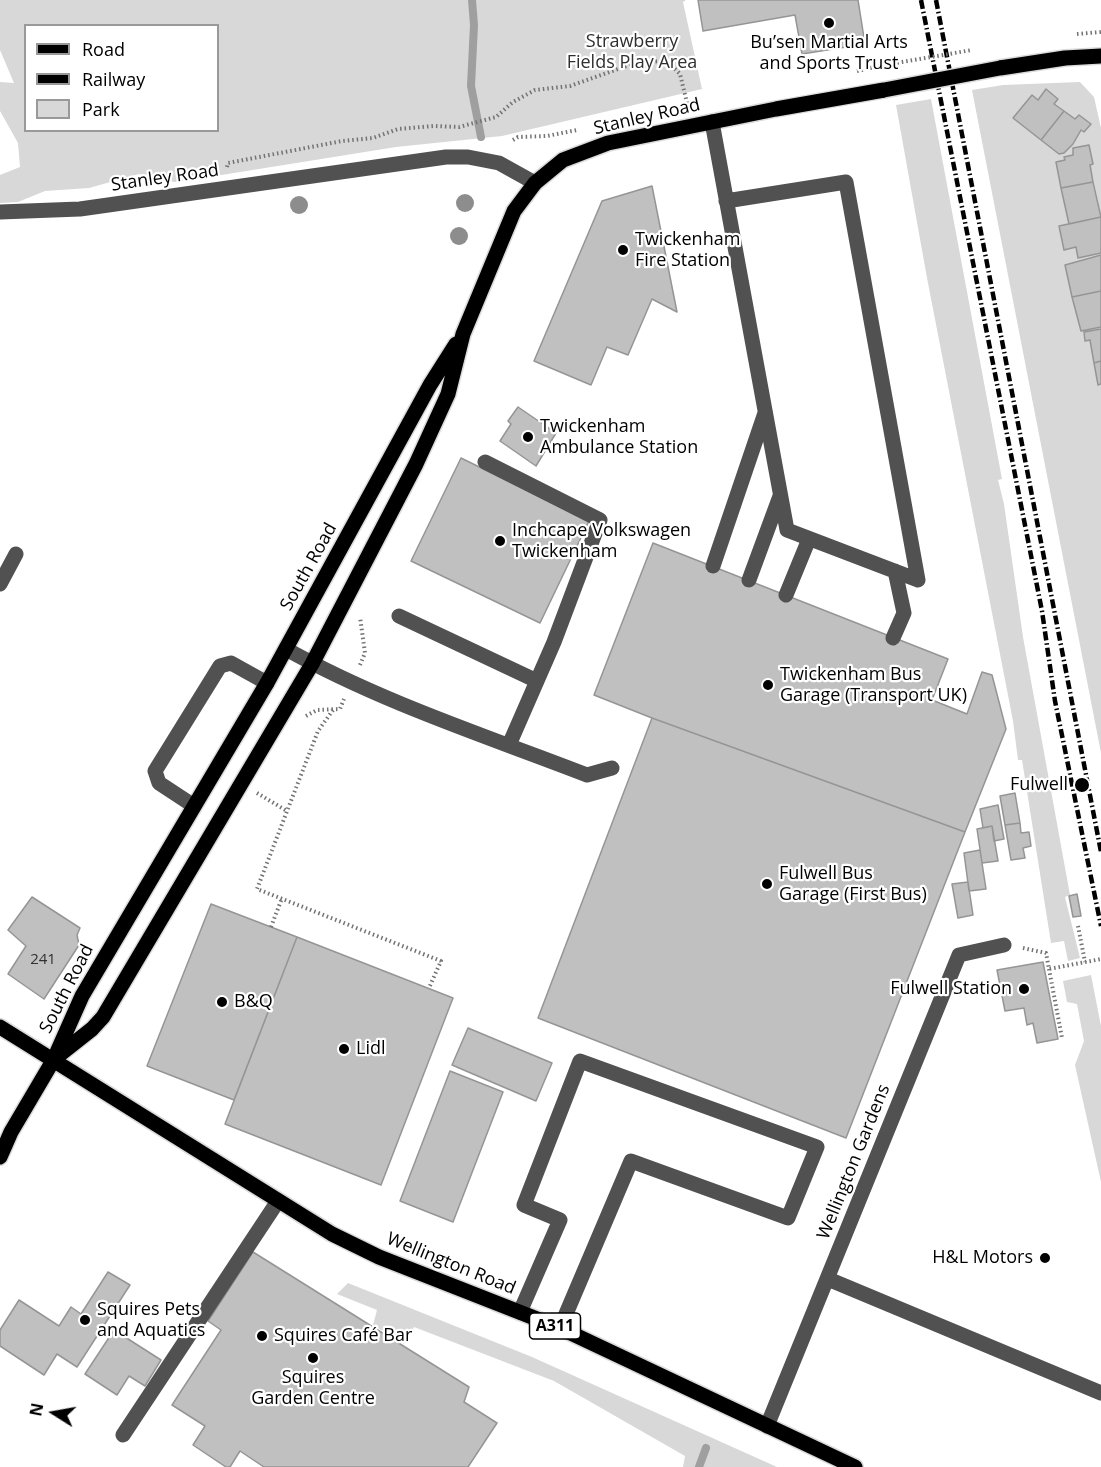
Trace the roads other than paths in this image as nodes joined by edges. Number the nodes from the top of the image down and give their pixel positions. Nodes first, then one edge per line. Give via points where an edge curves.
1 (1101, 56) edge
2 (712, 122) junction
3 (535, 183) junction
4 (726, 201) junction
5 (0, 212) edge
6 (462, 333) junction
7 (765, 412) junction
8 (485, 462) dead end
9 (781, 494) junction
10 (809, 538) junction
11 (16, 554) dead end
12 (713, 566) dead end
13 (895, 571) junction
14 (749, 580) dead end
15 (0, 584) edge
16 (786, 595) dead end
17 (399, 616) dead end
18 (893, 638) dead end
19 (286, 649) junction
20 (312, 664) junction
21 (537, 681) junction
22 (267, 683) junction
23 (509, 745) junction
24 (612, 768) dead end
25 (194, 806) junction
26 (1005, 945) road end
27 (0, 1027) edge
28 (54, 1059) junction
29 (0, 1157) edge
30 (278, 1202) junction
31 (828, 1279) junction
32 (520, 1312) junction
33 (560, 1328) junction
34 (1101, 1393) edge
35 (767, 1426) junction
36 (123, 1435) dead end
37 (855, 1467) edge

1 - 2 main road, Stanley Road, bridge via 1000,68
2 - 3 main road, Stanley Road via 608,143 563,160
2 - 4 street
3 - 5 street, Stanley Road via 499,163 446,157 80,209
3 - 6 main road, South Road via 514,211
4 - 7 street
4 - 13 street via 846,182 918,580
6 - 19 main road, South Road
6 - 20 main road, South Road via 448,394 417,464
7 - 9 street
7 - 12 street
8 - 21 street via 600,520
9 - 10 street via 788,530
9 - 14 street
10 - 13 street
10 - 16 street
11 - 15 street
13 - 18 street via 904,613
17 - 21 street
19 - 20 street
19 - 22 main road, South Road
20 - 23 street
20 - 28 main road, South Road via 103,1017
21 - 23 street
22 - 25 main road, South Road
22 - 25 street via 231,663 220,666 155,771 159,783
23 - 24 street via 587,775
25 - 28 main road, South Road via 82,996
26 - 31 street, Wellington Gardens via 959,955
27 - 28 main road, A311
28 - 29 main road
28 - 30 main road, Wellington Road / A311
30 - 32 main road, Wellington Road / A311 via 379,1257
30 - 36 street
31 - 34 street
31 - 35 street, Wellington Gardens
32 - 33 main road, Wellington Road / A311
32 - 33 street via 560,1220 524,1205 580,1061 817,1148 788,1218 631,1161
33 - 35 main road, Wellington Road / A311
35 - 37 main road, Wellington Road / A311

